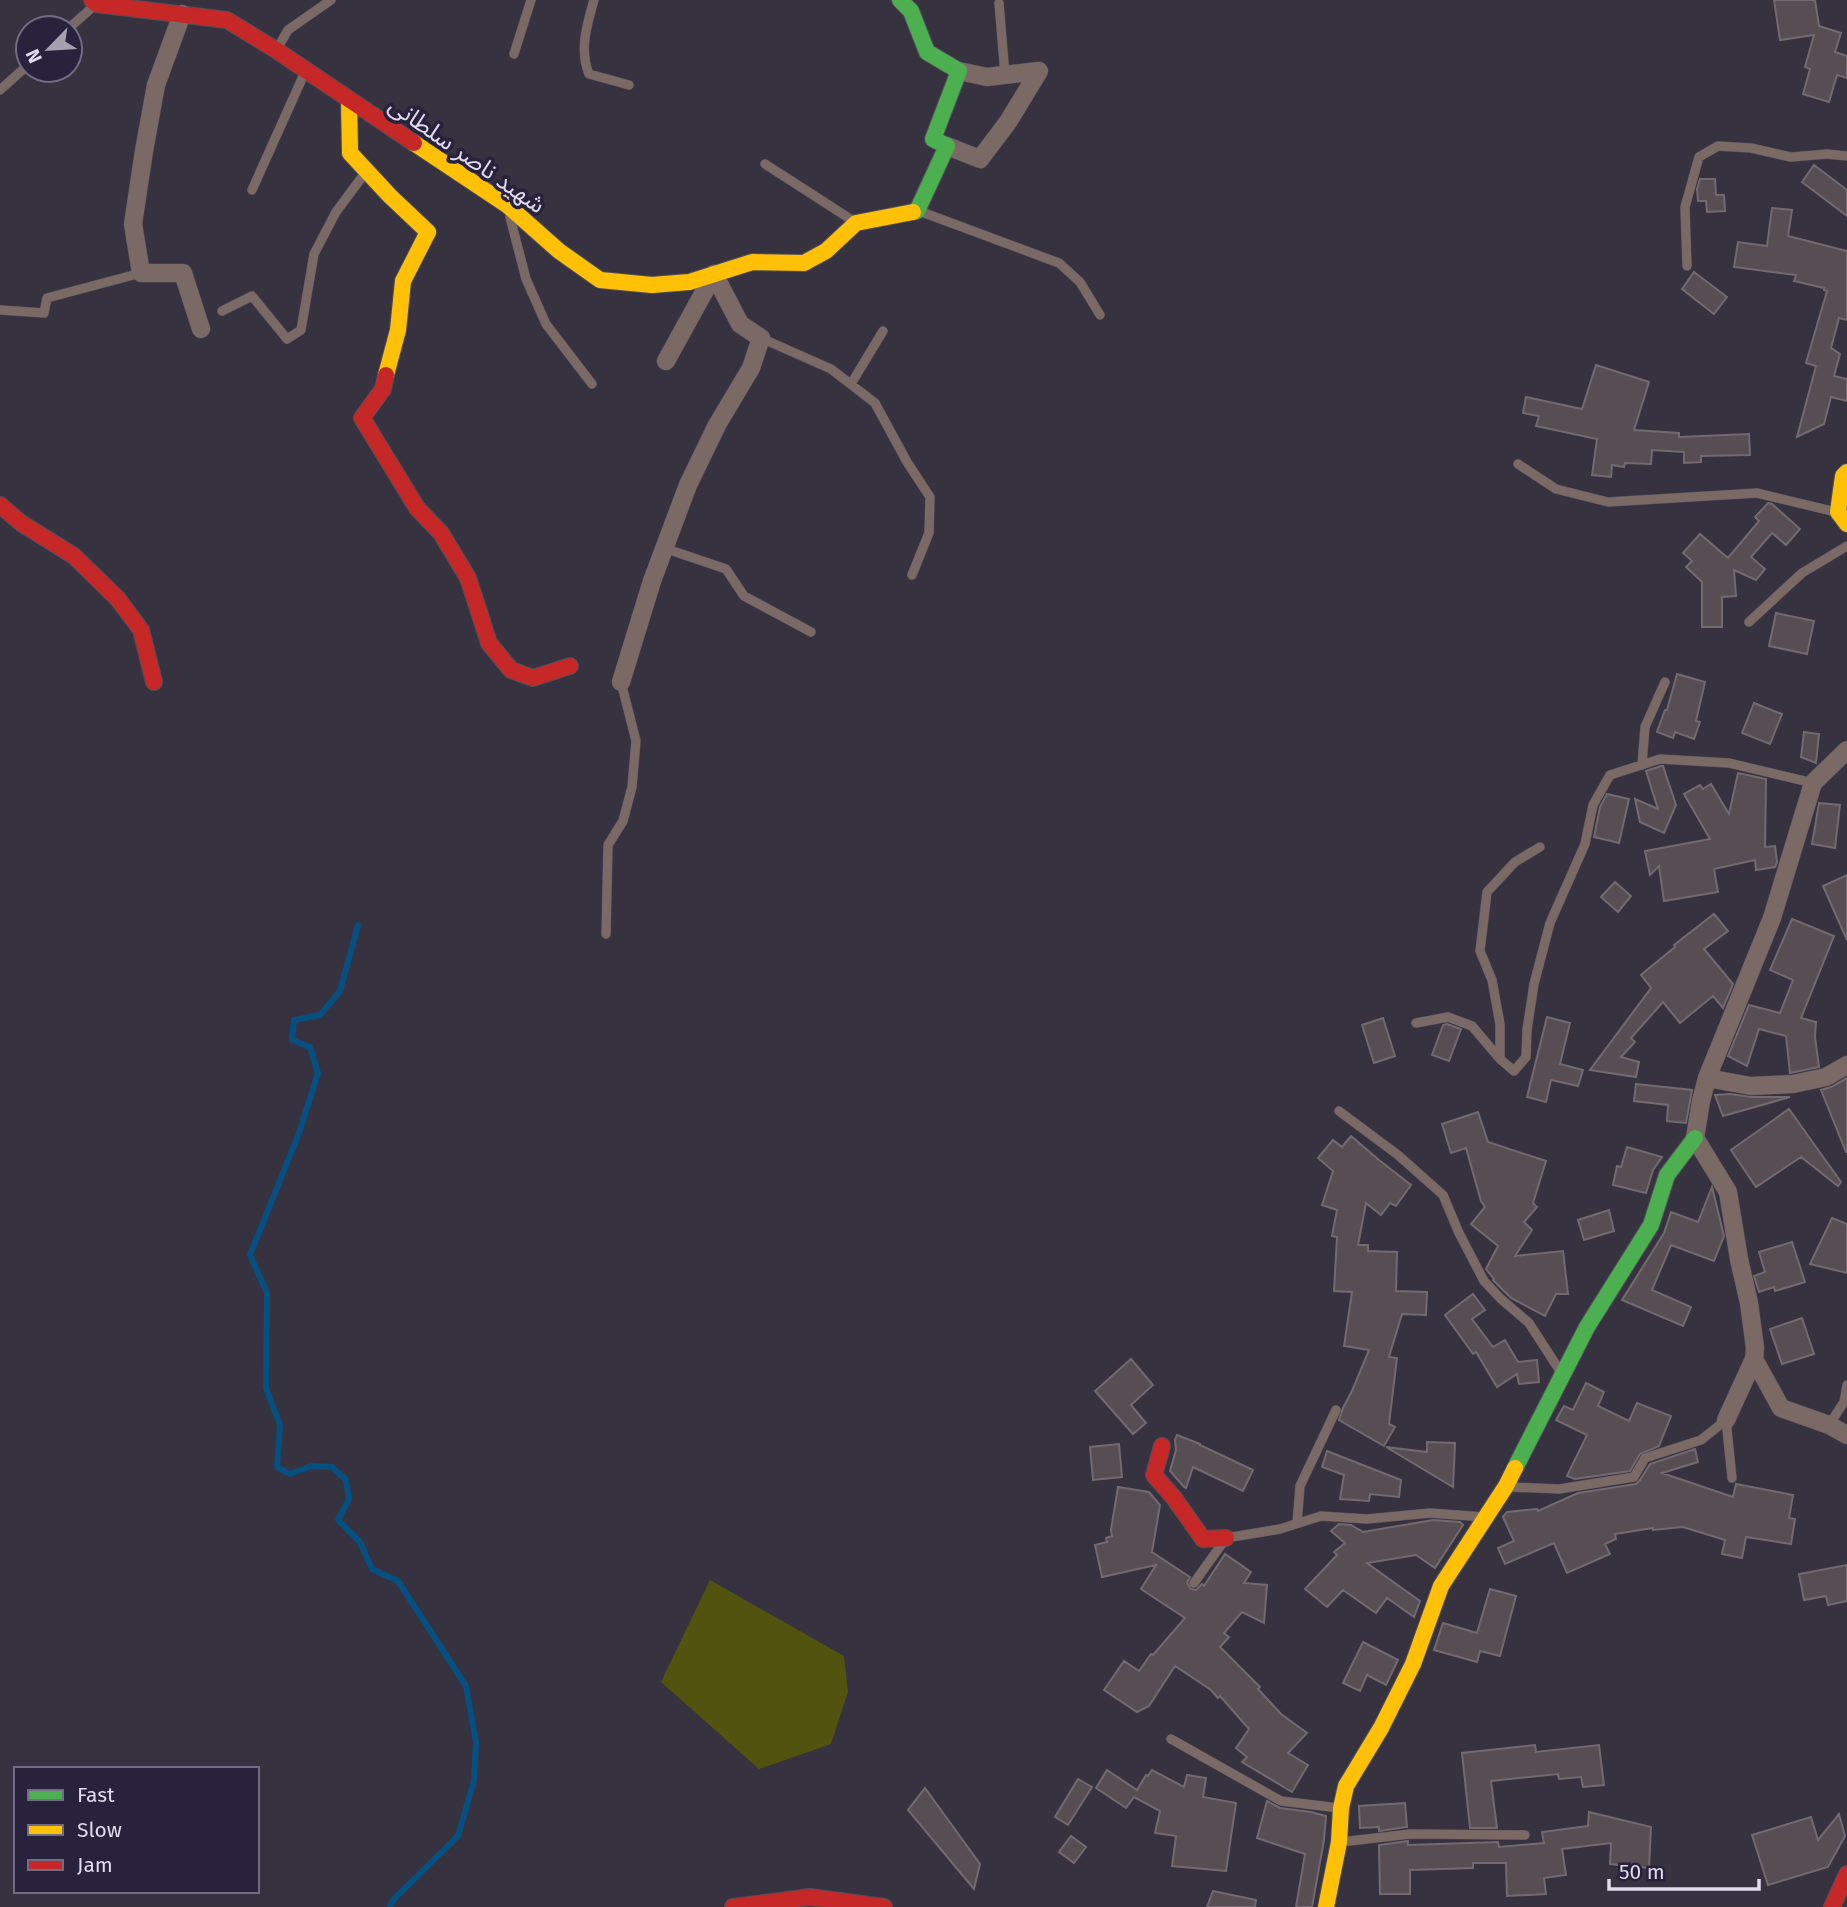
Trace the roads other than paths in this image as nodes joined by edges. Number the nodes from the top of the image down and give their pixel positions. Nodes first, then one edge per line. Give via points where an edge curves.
1 (331, 0) edge
2 (531, 0) edge
3 (594, 0) edge
4 (900, 0) edge
5 (94, 2) edge
6 (999, 3) dead end
7 (182, 14) junction
8 (276, 50) junction
9 (514, 54) dead end
10 (306, 71) junction
11 (959, 71) junction
12 (1005, 75) junction
13 (14, 78) edge
14 (629, 85) dead end
15 (0, 90) edge
16 (349, 100) junction
17 (947, 146) junction
18 (1847, 156) edge
19 (765, 164) dead end
20 (366, 172) junction
21 (251, 190) dead end
22 (507, 205) junction
23 (917, 211) junction
24 (856, 223) junction
25 (1687, 266) dead end
26 (141, 273) junction
27 (714, 274) junction
28 (0, 310) edge
29 (222, 311) dead end
30 (1100, 315) dead end
31 (201, 329) dead end
32 (883, 331) dead end
33 (761, 338) junction
34 (666, 361) dead end
35 (592, 384) dead end
36 (851, 384) junction
37 (1518, 464) dead end
38 (1847, 472) edge
39 (0, 505) edge
40 (1842, 518) edge
41 (1847, 546) edge
42 (664, 548) junction
43 (912, 575) dead end
44 (1749, 622) dead end
45 (811, 632) dead end
46 (570, 666) dead end
47 (154, 682) dead end
48 (621, 682) joint
49 (1665, 682) dead end
50 (1847, 750) edge
51 (1642, 765) junction
52 (1813, 783) junction
53 (1540, 847) dead end
54 (606, 934) dead end
55 (1416, 1023) dead end
56 (1500, 1059) junction
57 (1847, 1065) edge
58 (1707, 1078) junction
59 (1339, 1111) dead end
60 (1695, 1138) junction
61 (1754, 1359) junction
62 (1563, 1374) junction
63 (1847, 1385) edge
64 (1336, 1410) dead end
65 (1727, 1420) junction
66 (1829, 1425) junction
67 (1847, 1436) edge
68 (1162, 1446) dead end
69 (1732, 1478) dead end
70 (1506, 1486) junction
71 (1485, 1517) junction
72 (1297, 1523) junction
73 (1226, 1538) junction
74 (1194, 1583) dead end
75 (1171, 1739) dead end
76 (1341, 1808) junction
77 (1525, 1835) dead end
78 (1339, 1842) junction
79 (1847, 1874) edge
80 (733, 1907) edge
81 (884, 1907) edge
82 (1326, 1907) edge
83 (1832, 1907) edge

1 - 8 lane via 288,30
2 - 9 lane
3 - 14 lane via 585,30 584,62 589,74
4 - 11 street via 911,11 927,52
5 - 7 street, شهید ناصر سلطانی
6 - 12 lane
7 - 8 street, شهید ناصر سلطانی via 227,20
7 - 26 street via 156,85 144,151 134,224
8 - 10 street, شهید ناصر سلطانی
10 - 16 street, شهید ناصر سلطانی
10 - 21 lane
11 - 12 street
11 - 17 street via 933,139
12 - 17 street via 1039,71 980,159
13 - 15 lane
16 - 20 street via 350,153
16 - 22 street, شهید ناصر سلطانی
17 - 23 street
18 - 25 lane via 1791,157 1718,146 1699,157 1685,207
19 - 24 lane
20 - 29 lane via 314,254 301,330 287,339 252,296
20 - 46 street via 428,232 403,281 398,330 383,389 362,418 416,508 441,533 468,578 489,643 512,670 533,678
22 - 27 street, شهید ناصر سلطانی via 600,280 652,285 689,282
22 - 35 lane via 526,279 546,324
23 - 24 street
23 - 30 lane via 1059,263 1080,282
24 - 27 street, شهید ناصر سلطانی via 804,263 752,262
26 - 28 lane via 47,298 44,313
26 - 31 street via 183,273
27 - 33 street via 740,324
27 - 34 street
32 - 36 lane
33 - 36 lane via 831,369
33 - 42 street via 751,368 688,485
36 - 43 lane via 875,403 930,497 929,533
37 - 40 lane via 1556,489 1608,502 1757,493
38 - 40 street via 1843,476
39 - 47 street via 74,556 118,598 141,630
41 - 44 lane via 1802,573
42 - 45 lane via 726,569 744,596
42 - 48 street
48 - 54 lane via 636,741 623,821 608,845
49 - 51 lane via 1645,727
50 - 52 street
51 - 52 lane via 1660,759 1729,763
51 - 56 lane via 1610,775 1593,806 1585,844 1550,923 1534,984 1526,1057 1514,1071
52 - 58 street via 1772,918
53 - 56 lane via 1515,862 1487,892 1480,951 1492,980 1500,1024
55 - 56 lane via 1448,1017 1472,1026
57 - 58 street via 1826,1077 1793,1084 1751,1086
58 - 60 street
59 - 62 lane via 1443,1195 1484,1281 1529,1323
60 - 61 street via 1728,1192 1749,1303
60 - 62 street via 1667,1175 1651,1225
61 - 65 street
61 - 66 street via 1781,1408
62 - 70 street
63 - 66 lane via 1844,1402
64 - 72 lane via 1300,1486
65 - 69 lane
65 - 70 lane via 1701,1440 1645,1458 1634,1478 1559,1489
66 - 67 street
68 - 73 street via 1154,1475 1203,1539
70 - 71 street
71 - 72 lane via 1430,1513 1367,1519 1321,1516
71 - 76 street via 1441,1586 1413,1664 1346,1786
72 - 73 lane
73 - 74 lane
75 - 76 lane via 1281,1801
76 - 78 street
77 - 78 lane via 1410,1834
78 - 82 street
79 - 83 street
80 - 81 street via 810,1897

